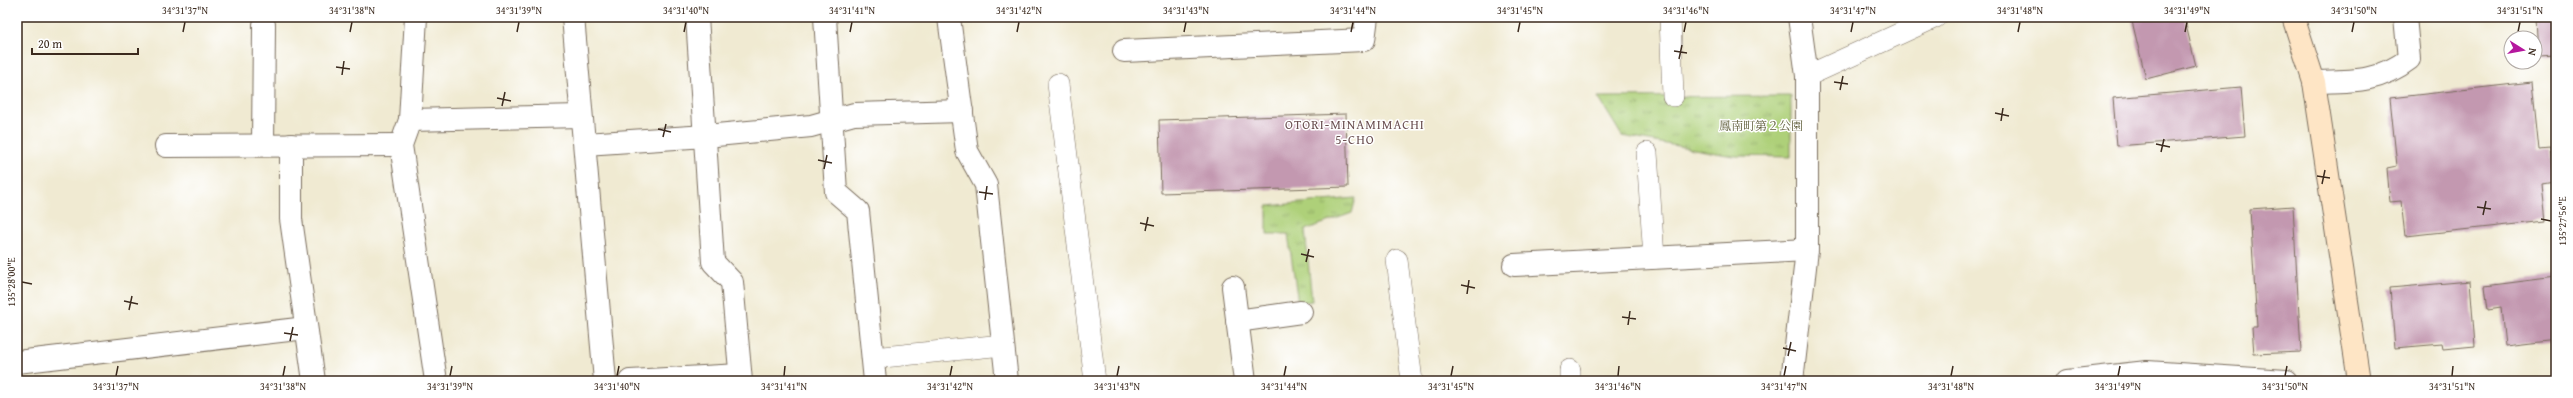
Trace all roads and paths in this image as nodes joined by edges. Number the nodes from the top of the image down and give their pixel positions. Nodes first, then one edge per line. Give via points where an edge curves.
1 (416, 17) edge
2 (573, 17) edge
3 (698, 17) edge
4 (826, 17) edge
5 (1367, 17) edge
6 (1670, 17) edge
7 (1799, 17) edge
8 (1936, 17) edge
9 (2293, 17) edge
10 (2405, 17) edge
11 (950, 18) dead end
12 (264, 25) dead end
13 (1124, 51) dead end
14 (1807, 76) junction
15 (2314, 82) junction
16 (1058, 84) dead end
17 (1673, 96) dead end
18 (962, 111) junction
19 (581, 116) junction
20 (410, 120) junction
21 (833, 120) junction
22 (706, 136) junction
23 (584, 144) junction
24 (263, 145) junction
25 (291, 145) junction
26 (401, 145) junction
27 (166, 146) dead end
28 (1647, 153) dead end
29 (1808, 250) junction
30 (1654, 258) junction
31 (1397, 260) dead end
32 (1514, 265) dead end
33 (1233, 287) dead end
34 (1301, 312) dead end
35 (1237, 321) junction
36 (306, 328) junction
37 (1003, 345) junction
38 (873, 358) junction
39 (17, 362) edge
40 (740, 378) edge
41 (314, 381) edge
42 (436, 381) edge
43 (605, 381) edge
44 (630, 381) edge
45 (875, 381) edge
46 (1007, 381) edge
47 (1094, 381) edge
48 (1245, 381) edge
49 (1412, 381) edge
50 (1792, 381) edge
51 (2067, 381) edge
52 (2286, 381) edge
53 (2359, 381) edge

1 - 20 street
2 - 19 street
3 - 22 street
4 - 21 street
5 - 13 street via 1364,40
6 - 17 lane
7 - 14 street
8 - 14 lane
9 - 15 street
10 - 15 street via 2408,59 2393,71 2364,81
11 - 18 street
12 - 24 street
14 - 29 street
15 - 53 street
16 - 47 lane
18 - 21 street via 854,114
18 - 37 street via 967,151 986,185
19 - 20 street
19 - 23 street
20 - 26 street
21 - 22 street via 811,126
21 - 38 street via 836,192 858,211
22 - 23 street
22 - 40 street via 713,262 732,282
23 - 43 street
24 - 25 street
24 - 27 street
25 - 26 street
25 - 36 street via 291,219
26 - 42 street
28 - 30 lane
29 - 30 street
29 - 50 street
30 - 32 street
31 - 49 lane
33 - 35 street
34 - 35 street
35 - 48 street
36 - 39 street
36 - 41 street
37 - 38 lane
37 - 46 street
38 - 45 street
40 - 44 street
51 - 52 street via 2146,372

